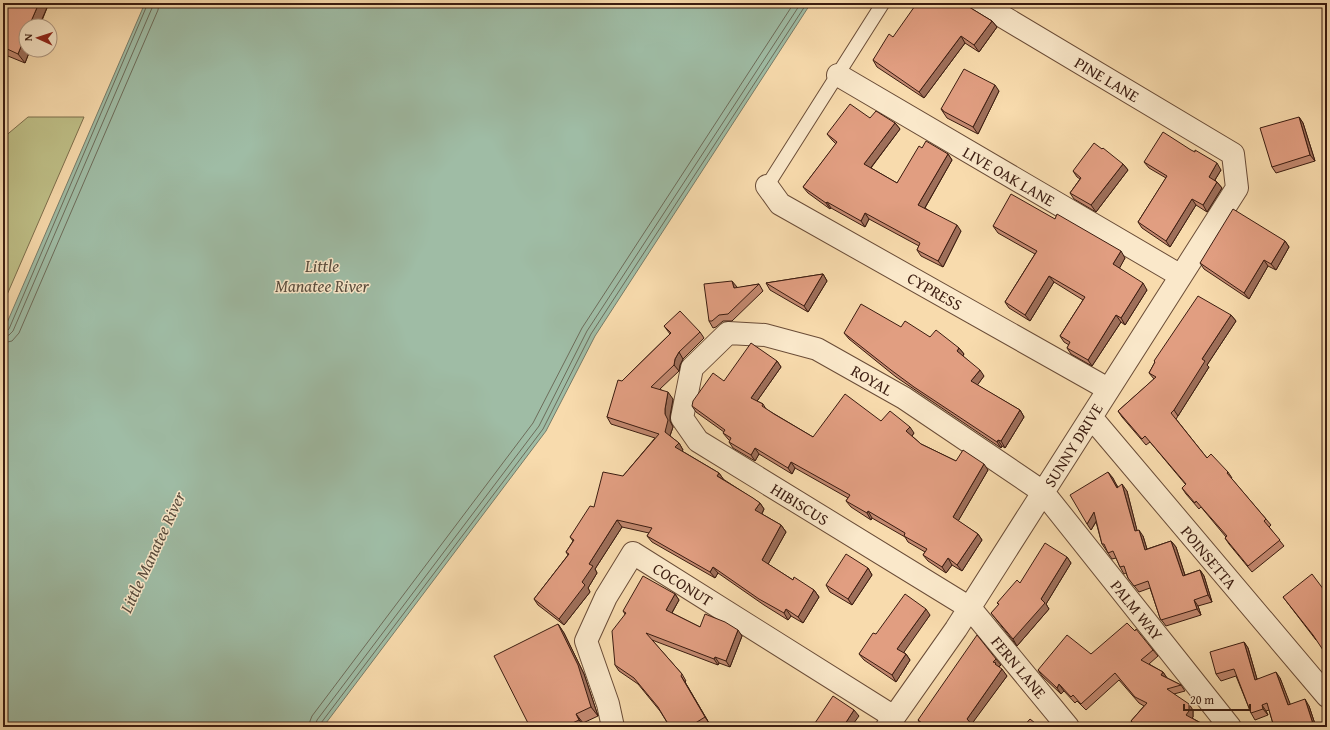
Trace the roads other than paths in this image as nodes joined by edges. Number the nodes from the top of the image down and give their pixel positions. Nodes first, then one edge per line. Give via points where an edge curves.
1 (883, 3) edge
2 (980, 3) edge
3 (838, 75) junction
4 (1233, 154) joint
5 (767, 186) joint
6 (1181, 276) junction
7 (692, 368) joint
8 (1108, 390) junction
9 (1091, 417) junction
10 (1044, 492) junction
11 (970, 608) junction
12 (1327, 696) edge
13 (891, 722) edge
14 (613, 727) edge
15 (1068, 727) edge
16 (1230, 727) edge

1 - 3 lane
2 - 4 street, PINE LANE
3 - 5 lane
3 - 6 street, LIVE OAK LANE
4 - 6 street, SUNNY DRIVE via 1237,188
5 - 8 street, CYPRESS via 780,204
6 - 8 street, SUNNY DRIVE
7 - 10 street, ROYAL via 728,333 765,335 817,349 904,398
7 - 11 street, HIBISCUS via 682,418 698,441
8 - 9 street, SUNNY DRIVE
9 - 10 street, SUNNY DRIVE
9 - 12 street, POINSETTA
10 - 11 street, SUNNY DRIVE
10 - 16 street, PALM WAY
11 - 13 street, SUNNY DRIVE
11 - 15 street, FERN LANE
13 - 14 street, COCONUT via 633,553 606,597 586,641 608,704

